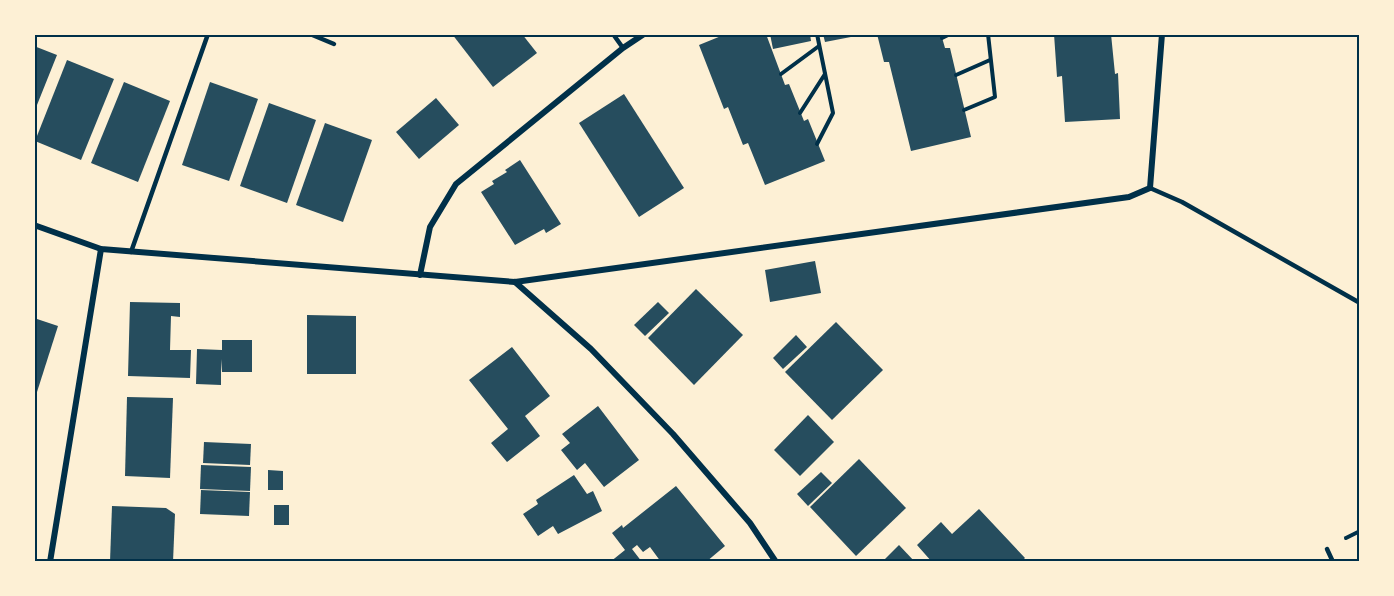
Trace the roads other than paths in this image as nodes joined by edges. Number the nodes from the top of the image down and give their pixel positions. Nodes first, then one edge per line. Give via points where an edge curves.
1 (208, 34) edge
2 (310, 34) edge
3 (613, 34) edge
4 (644, 34) edge
5 (1162, 34) edge
6 (334, 44) dead end
7 (623, 48) junction
8 (1150, 188) junction
9 (34, 225) edge
10 (101, 249) junction
11 (131, 252) junction
12 (420, 275) junction
13 (515, 282) junction
14 (1359, 303) edge
15 (1327, 549) dead end
16 (50, 561) edge
17 (776, 561) edge
18 (1333, 561) edge

1 - 11 lane
2 - 6 lane
3 - 7 lane
4 - 7 street
5 - 8 street
7 - 12 street via 456,184 430,227
8 - 13 street via 1130,197
8 - 14 lane via 1182,202
9 - 10 street
10 - 11 street
10 - 16 street
11 - 12 street
12 - 13 street
13 - 17 street via 591,349 673,434 750,523
15 - 18 lane

